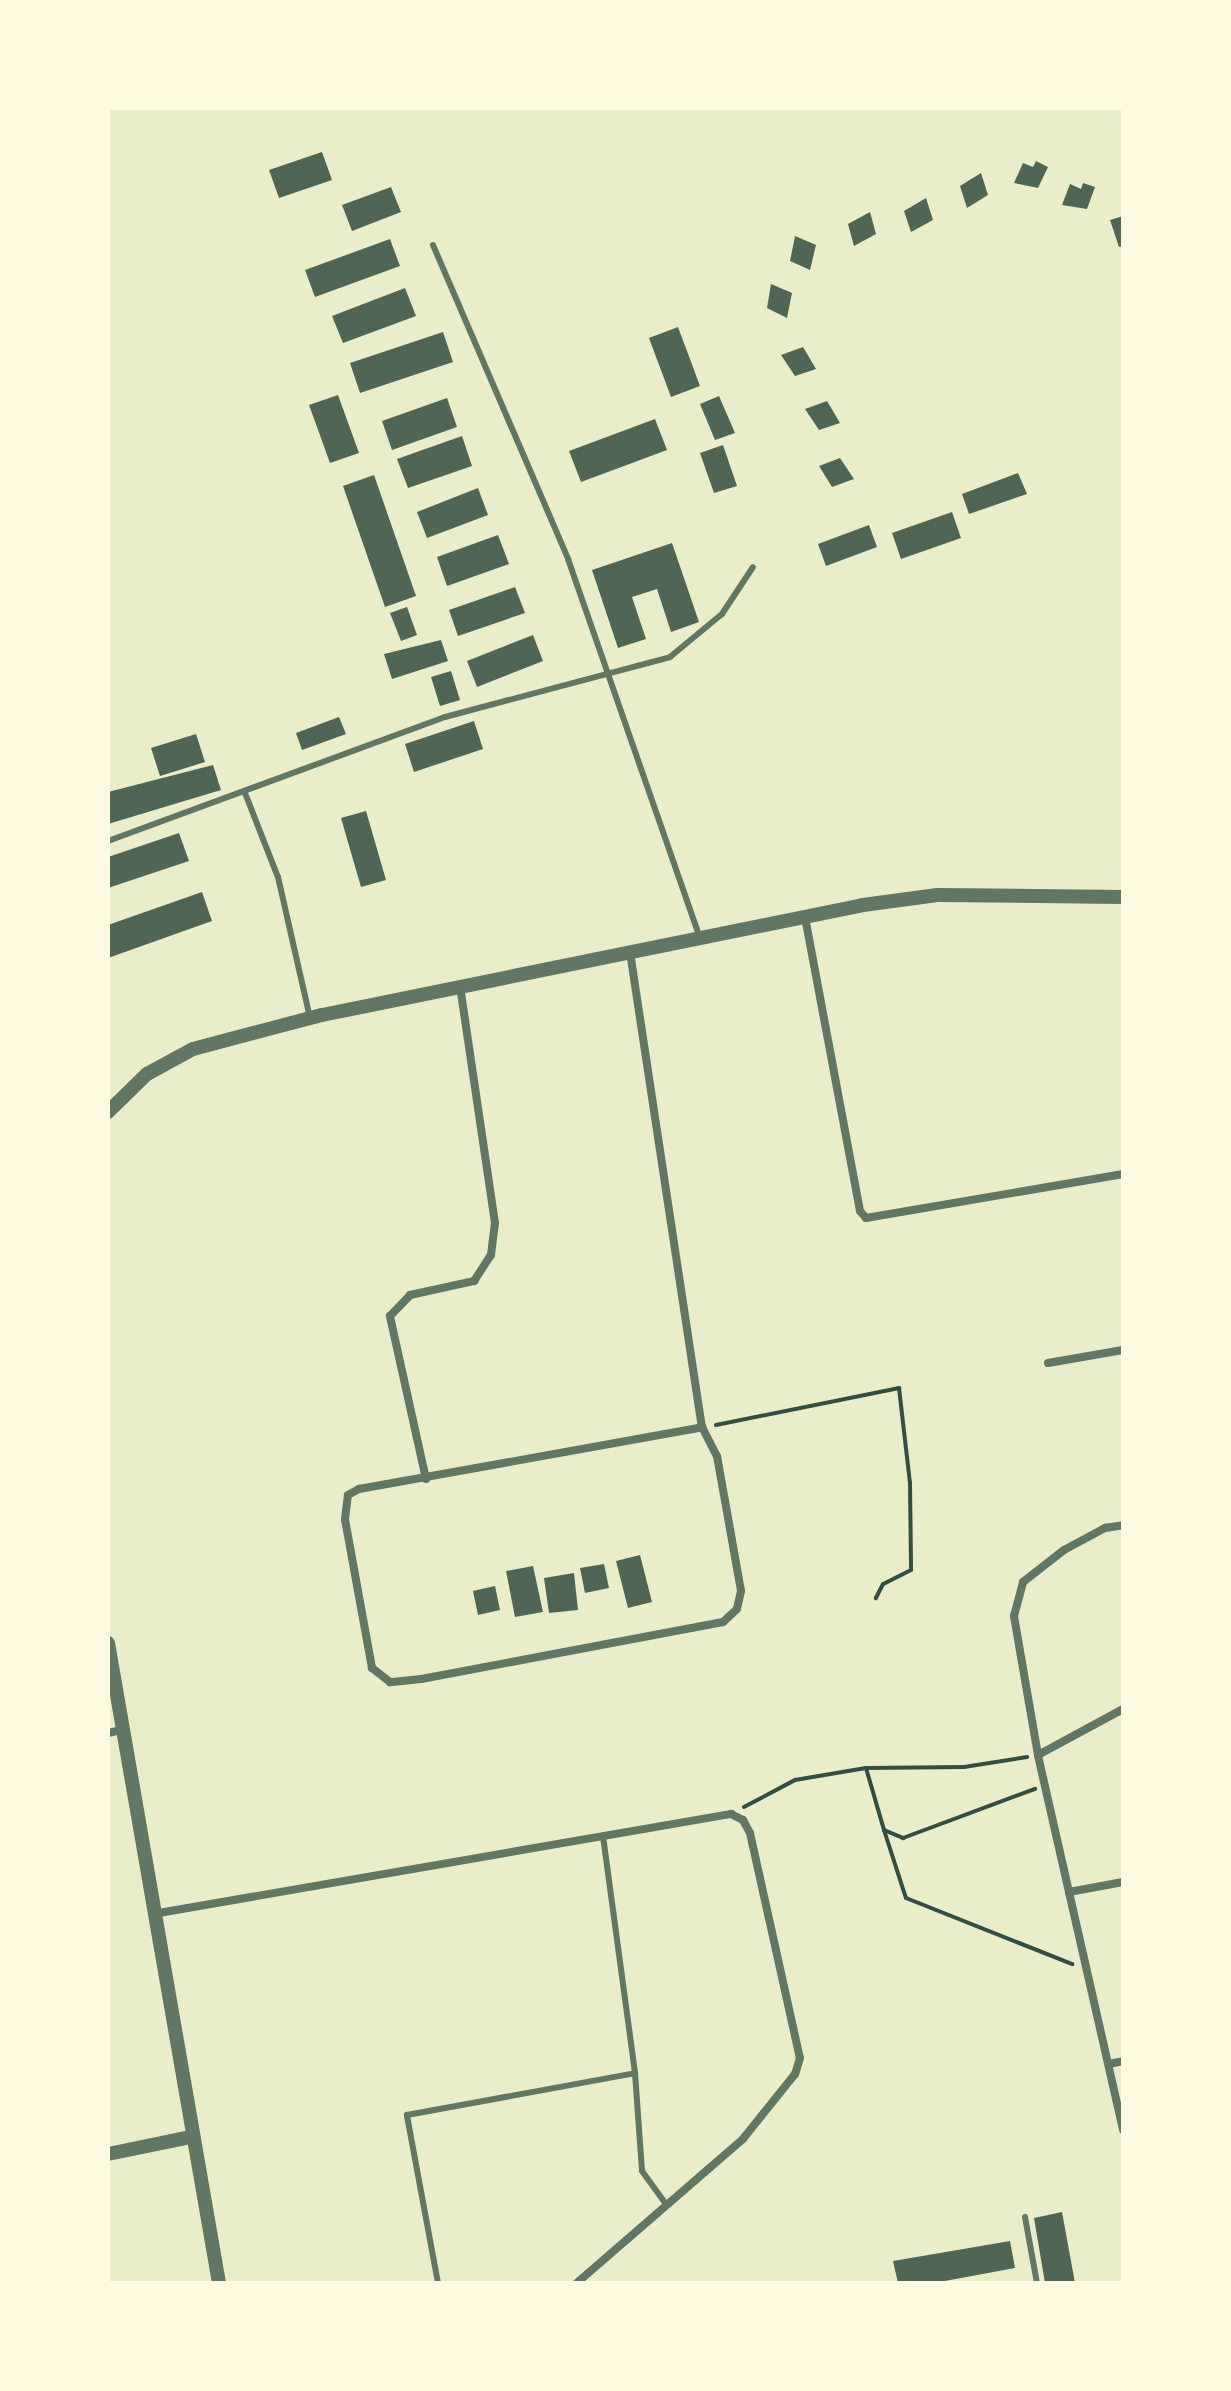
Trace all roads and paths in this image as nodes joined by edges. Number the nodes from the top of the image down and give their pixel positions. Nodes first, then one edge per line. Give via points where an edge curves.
1 (433, 245) dead end
2 (753, 567) dead end
3 (607, 670) junction
4 (245, 793) junction
5 (108, 841) edge
6 (1123, 897) edge
7 (805, 917) junction
8 (700, 938) junction
9 (630, 952) junction
10 (460, 986) junction
11 (310, 1018) junction
12 (108, 1112) edge
13 (1123, 1174) edge
14 (1123, 1350) edge
15 (1048, 1363) dead end
16 (702, 1427) junction
17 (426, 1479) junction
18 (1123, 1525) edge
19 (876, 1598) dead end
20 (108, 1643) edge
21 (1123, 1709) edge
22 (115, 1732) edge
23 (1038, 1755) junction
24 (866, 1768) junction
25 (1044, 1786) junction
26 (731, 1814) junction
27 (884, 1830) junction
28 (603, 1836) junction
29 (1123, 1882) edge
30 (1069, 1892) junction
31 (152, 1915) junction
32 (1090, 1970) junction
33 (1123, 2061) edge
34 (1109, 2064) junction
35 (635, 2073) junction
36 (1123, 2130) edge
37 (191, 2137) junction
38 (108, 2154) edge
39 (666, 2204) junction
40 (1025, 2217) dead end
41 (219, 2283) edge
42 (438, 2283) edge
43 (577, 2283) edge
44 (1037, 2283) edge

1 - 3 lane via 568,559
2 - 3 lane via 722,614 670,657
3 - 4 lane via 445,717
3 - 8 lane
4 - 5 lane
4 - 11 lane via 278,877
6 - 7 street via 937,895
7 - 8 street
7 - 13 street via 860,1211 866,1218
8 - 9 street
9 - 10 street
9 - 16 street
10 - 11 street
10 - 17 street via 495,1223 491,1255 474,1281 410,1295 390,1316
11 - 12 street via 193,1049 147,1074
14 - 15 street
16 - 17 street
16 - 17 street via 717,1456 741,1591 737,1609 723,1622 390,1682 372,1668 345,1519 348,1495
16 - 19 path via 899,1388 910,1483 911,1570 883,1584
18 - 23 street via 1105,1528 1064,1550 1023,1582 1014,1616
20 - 22 street
21 - 23 street
22 - 31 street
23 - 24 path via 964,1767
23 - 25 street
24 - 26 path via 795,1780
24 - 27 path
25 - 27 path via 903,1838
25 - 30 street
26 - 28 street
26 - 39 street via 743,1820 750,1833 800,2058 795,2074 743,2139
27 - 32 path via 906,1898
28 - 31 street
28 - 35 lane
29 - 30 street
30 - 32 street
31 - 37 street
32 - 34 street
33 - 34 street
34 - 36 street
35 - 39 lane via 642,2171
35 - 42 lane via 407,2115
37 - 38 street
37 - 41 street
39 - 43 street
40 - 44 lane

